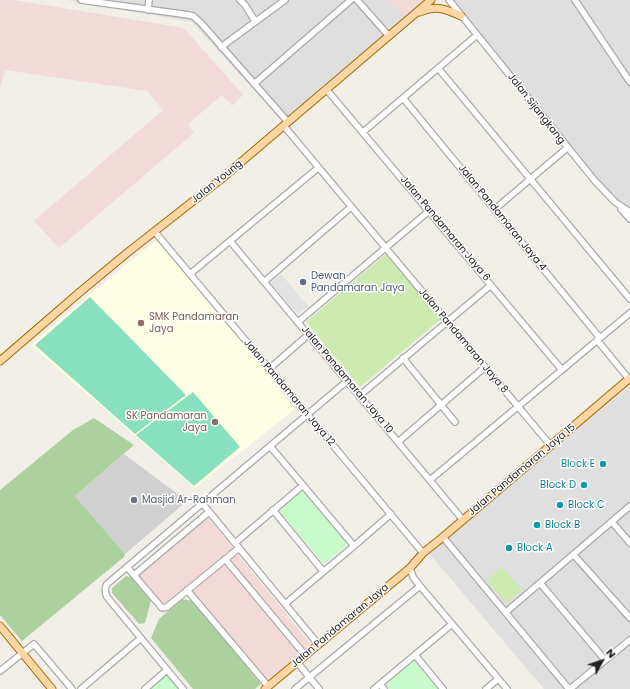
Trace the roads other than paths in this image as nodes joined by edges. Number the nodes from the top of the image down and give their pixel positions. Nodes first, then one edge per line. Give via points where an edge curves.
1 (81, 0) edge
2 (149, 0) edge
3 (240, 0) edge
4 (285, 0) edge
5 (351, 0) edge
6 (357, 0) edge
7 (431, 0) edge
8 (449, 0) edge
9 (575, 0) edge
10 (94, 1) edge
11 (148, 10) junction
12 (413, 16) junction
13 (461, 16) junction
14 (255, 21) junction
15 (477, 35) junction
16 (389, 36) junction
17 (221, 46) junction
18 (438, 68) junction
19 (630, 82) edge
20 (254, 84) junction
21 (326, 90) junction
22 (403, 98) junction
23 (286, 124) junction
24 (363, 132) junction
25 (567, 148) junction
26 (318, 168) junction
27 (530, 179) junction
28 (615, 202) junction
29 (351, 207) junction
30 (495, 209) junction
31 (430, 211) junction
32 (630, 212) edge
33 (630, 220) edge
34 (155, 232) junction
35 (230, 241) junction
36 (386, 248) junction
37 (190, 274) junction
38 (264, 282) junction
39 (491, 285) junction
40 (630, 299) edge
41 (630, 313) edge
42 (298, 322) junction
43 (447, 322) junction
44 (308, 335) junction
45 (599, 339) junction
46 (403, 358) junction
47 (0, 361) edge
48 (485, 367) junction
49 (269, 369) junction
50 (562, 370) junction
51 (630, 378) edge
52 (347, 381) junction
53 (360, 396) junction
54 (441, 405) junction
55 (518, 406) junction
56 (307, 415) junction
57 (455, 422) dead end
58 (398, 442) junction
59 (270, 446) junction
60 (551, 446) junction
61 (430, 480) junction
62 (302, 486) junction
63 (202, 503) junction
64 (630, 506) edge
65 (273, 510) junction
66 (209, 512) junction
67 (391, 514) junction
68 (463, 520) junction
69 (612, 522) junction
70 (443, 537) junction
71 (630, 543) edge
72 (237, 545) junction
73 (354, 546) junction
74 (423, 553) junction
75 (574, 555) junction
76 (225, 559) junction
77 (412, 565) junction
78 (127, 567) junction
79 (323, 571) junction
80 (134, 575) junction
81 (540, 583) junction
82 (420, 586) junction
83 (187, 590) junction
84 (285, 604) junction
85 (506, 612) junction
86 (629, 616) edge
87 (452, 624) junction
88 (0, 626) edge
89 (141, 638) junction
90 (630, 640) edge
91 (318, 644) junction
92 (22, 653) junction
93 (415, 655) junction
94 (305, 656) junction
95 (605, 660) junction
96 (297, 662) junction
97 (167, 670) junction
98 (0, 671) edge
99 (310, 677) junction
100 (498, 679) junction
101 (266, 687) edge
102 (382, 687) edge
103 (49, 688) edge
104 (72, 689) edge
105 (81, 689) edge
106 (144, 689) edge
107 (183, 689) edge
108 (295, 689) edge
109 (319, 689) edge
110 (374, 689) edge
111 (443, 689) edge
112 (486, 689) edge
113 (507, 689) edge
114 (570, 689) edge

1 - 10 street, Jalan Pandamaran Jaya 8
2 - 11 street
3 - 14 street
4 - 14 street
5 - 20 street
6 - 16 street
7 - 12 main road, Jalan Young
8 - 13 street, Jalan Sijangkang
9 - 19 street
10 - 11 street, Jalan Pandamaran Jaya 8
11 - 17 street, Jalan Pandamaran Jaya 8 via 194,16
12 - 13 main road via 424,10 440,8
12 - 16 main road, Jalan Young
13 - 15 street, Jalan Sijangkang
14 - 17 street
15 - 18 street
15 - 25 street, Jalan Sijangkang
16 - 21 main road, Jalan Young
17 - 20 street, Jalan Pandamaran Jaya 8
18 - 22 street
18 - 27 street
20 - 23 street, Jalan Pandamaran Jaya 8
21 - 23 main road, Jalan Young
21 - 24 street, Jalan Pandamaran Jaya 6
22 - 24 street
22 - 30 street, Jalan Pandamaran Jaya 4
23 - 26 street, Jalan Pandamaran Jaya 8
23 - 34 main road, Jalan Young
24 - 31 street, Jalan Pandamaran Jaya 6
25 - 27 street
25 - 28 street, Jalan Sijangkang
26 - 29 street, Jalan Pandamaran Jaya 8
26 - 35 street
27 - 30 street
27 - 40 street
28 - 32 street, Jalan Sijangkang
28 - 33 street
29 - 36 street, Jalan Pandamaran Jaya 8
29 - 38 street
30 - 45 street, Jalan Pandamaran Jaya 4
31 - 36 street
31 - 39 street, Jalan Pandamaran Jaya 6
34 - 37 street, Jalan Pandamaran Jaya 12
34 - 47 main road, Jalan Young
35 - 37 street
35 - 38 street, Jalan Pandamaran Jaya 10
36 - 42 street
36 - 43 street, Jalan Pandamaran Jaya 8
37 - 49 street, Jalan Pandamaran Jaya 12
38 - 42 street, Jalan Pandamaran Jaya 10
39 - 43 street
39 - 50 street, Jalan Pandamaran Jaya 6
41 - 45 street
42 - 44 street, Jalan Pandamaran Jaya 10
43 - 46 street
43 - 48 street, Jalan Pandamaran Jaya 8
44 - 49 street
44 - 52 street, Jalan Pandamaran Jaya 10
45 - 50 street
45 - 51 street, Jalan Pandamaran Jaya 4
46 - 53 street
46 - 54 street
48 - 54 street
48 - 55 street, Jalan Pandamaran Jaya 8
49 - 56 street, Jalan Pandamaran Jaya 12
50 - 55 street
51 - 60 main road, Jalan Pandamaran Jaya 15
52 - 53 street, Jalan Pandamaran Jaya 10
52 - 56 street
53 - 58 street, Jalan Pandamaran Jaya 10
54 - 57 street
54 - 58 street
55 - 60 street, Jalan Pandamaran Jaya 8
55 - 61 street
56 - 59 street
56 - 67 street, Jalan Pandamaran Jaya 12
58 - 61 street, Jalan Pandamaran Jaya 10
59 - 62 street
59 - 63 street
60 - 68 main road, Jalan Pandamaran Jaya 15
61 - 68 street, Jalan Pandamaran Jaya 10
62 - 65 street
62 - 73 street
63 - 66 street
63 - 78 street
64 - 69 street
65 - 72 street
65 - 79 street
66 - 72 street
66 - 80 street
67 - 73 street
67 - 74 street, Jalan Pandamaran Jaya 12
68 - 70 main road, Jalan Pandamaran Jaya 15
69 - 71 street
69 - 75 street
70 - 74 main road, Jalan Pandamaran Jaya 15
70 - 85 street
72 - 76 street
72 - 84 street
73 - 79 street
74 - 77 main road, Jalan Pandamaran Jaya 15
75 - 81 street
75 - 86 street
76 - 83 street
76 - 94 street
77 - 82 street via 413,576
77 - 91 main road, Jalan Pandamaran Jaya
78 - 80 street
78 - 89 street via 107,584 105,591 107,597
79 - 84 street
80 - 83 street via 162,608 167,607
81 - 85 street
81 - 95 street
82 - 87 street
82 - 99 street
83 - 101 street
84 - 91 street
85 - 114 street
87 - 93 street
87 - 100 street
88 - 92 main road
89 - 97 street
89 - 105 street
90 - 95 street
91 - 94 main road, Jalan Pandamaran Jaya
92 - 98 street
92 - 103 main road
92 - 104 street via 34,644
93 - 102 street
93 - 111 street
94 - 96 main road, Jalan Pandamaran Jaya
95 - 114 street
96 - 99 street
96 - 101 main road, Jalan Pandamaran Jaya
97 - 106 street
97 - 107 street
99 - 108 street
99 - 109 street
100 - 112 street
100 - 113 street
102 - 110 street

